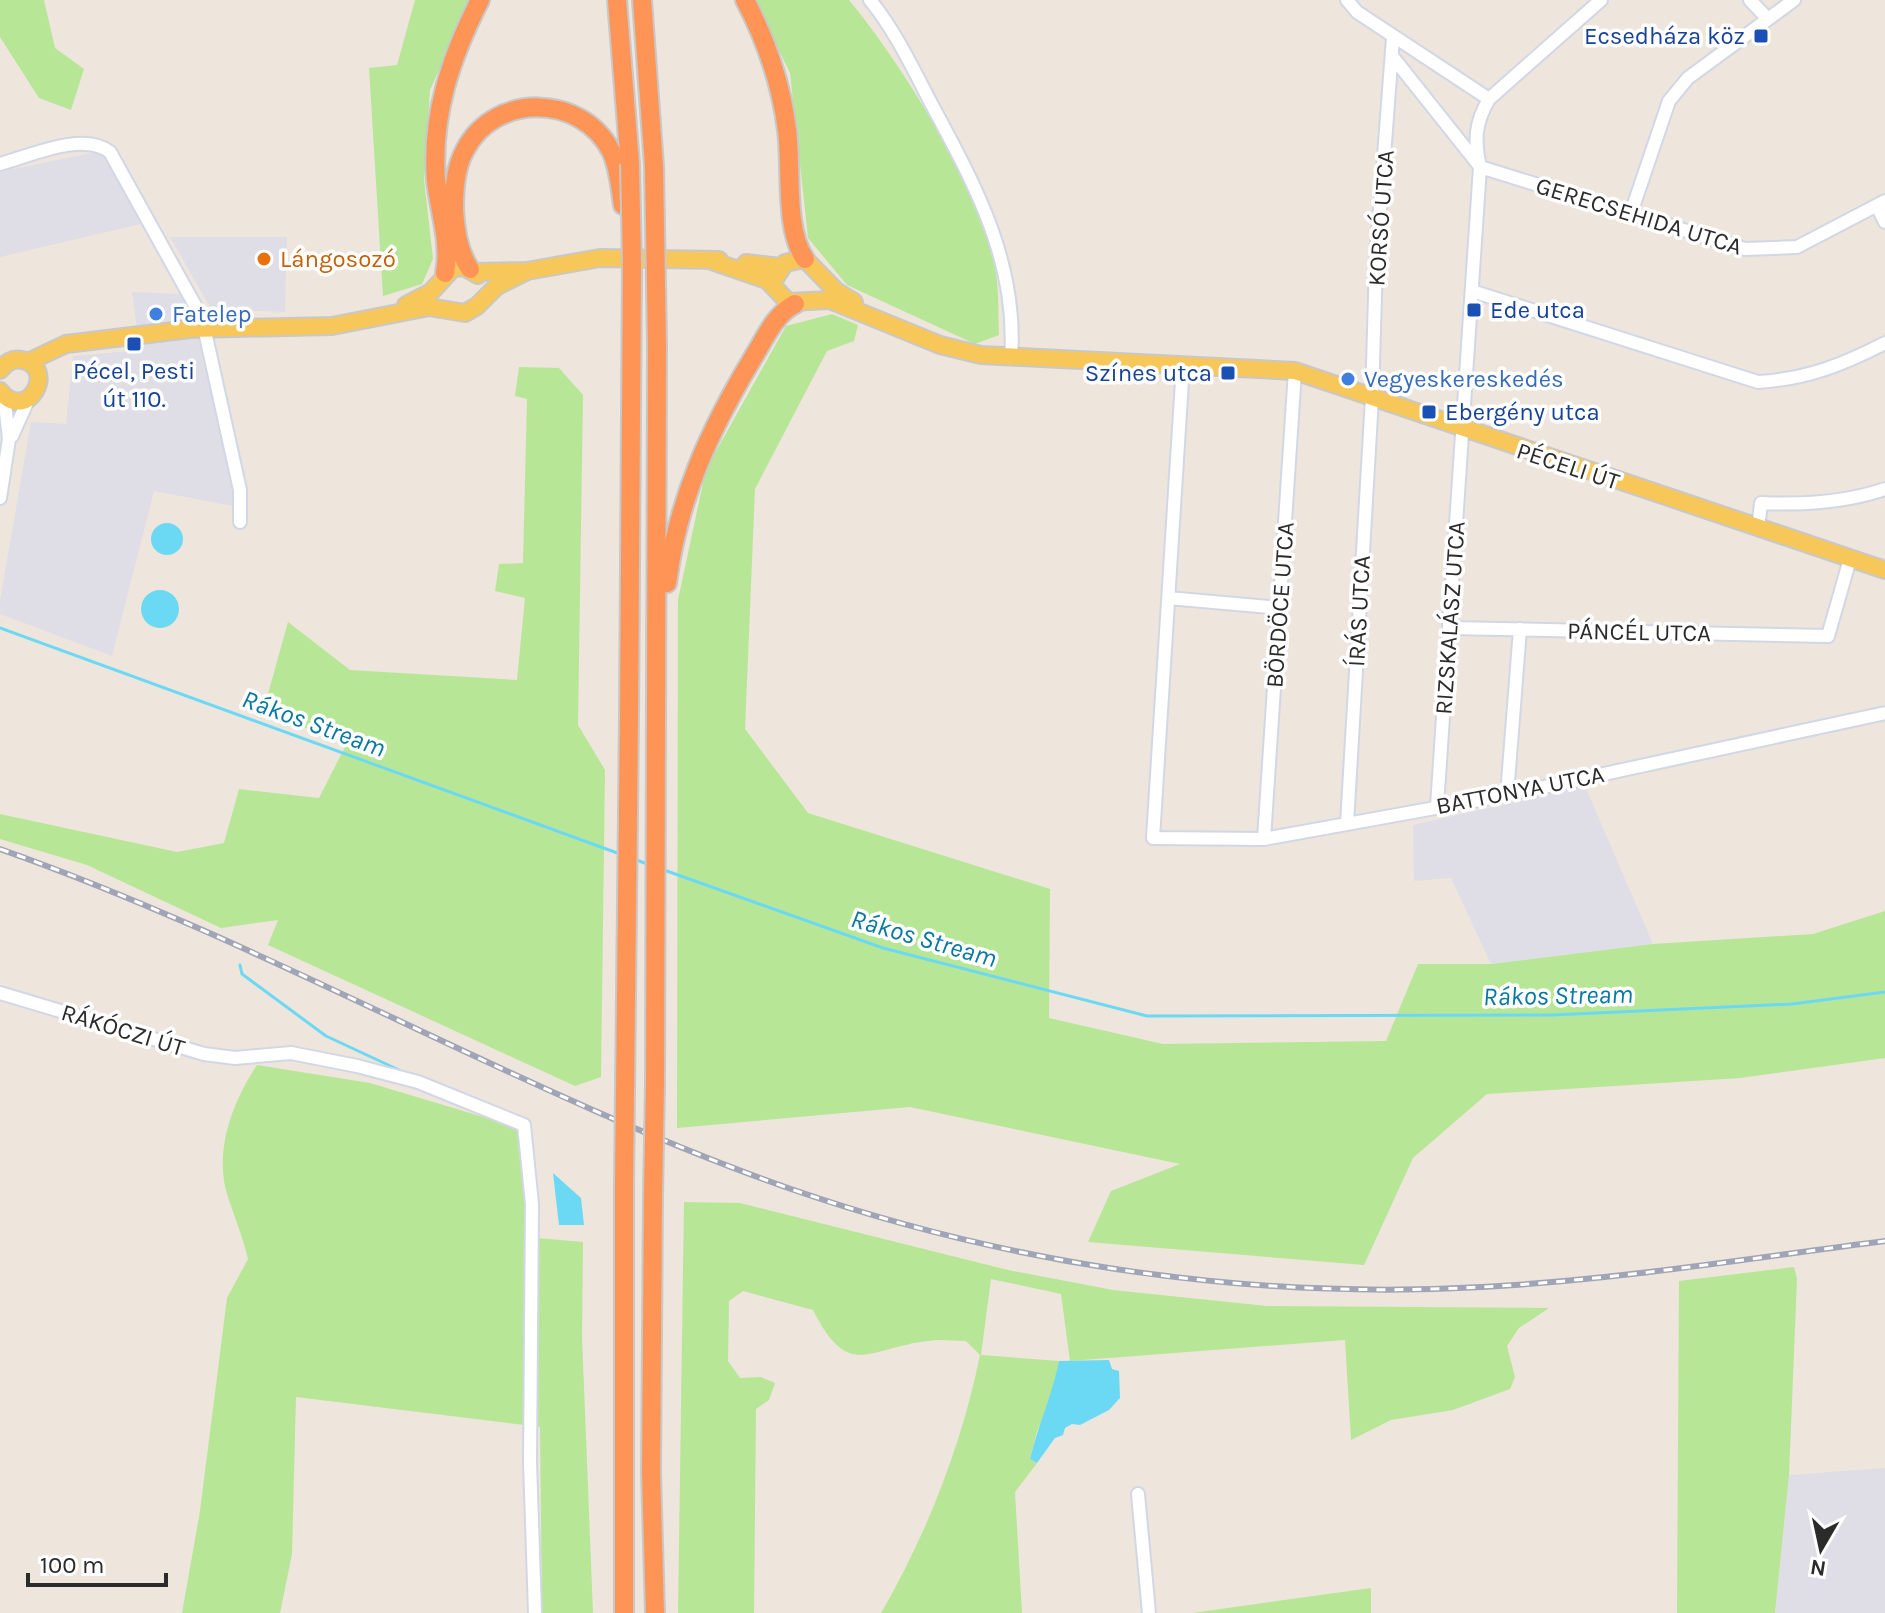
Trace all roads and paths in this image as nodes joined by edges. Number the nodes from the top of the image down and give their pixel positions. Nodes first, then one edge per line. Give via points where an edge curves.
1 (480, 0) edge
2 (617, 0) edge
3 (642, 0) edge
4 (745, 0) edge
5 (870, 0) edge
6 (1347, 0) edge
7 (1601, 0) edge
8 (1750, 0) edge
9 (1794, 0) edge
10 (1768, 19) junction
11 (1393, 37) junction
12 (1392, 56) junction
13 (1489, 99) junction
14 (0, 164) edge
15 (1480, 167) junction
16 (1881, 204) edge
17 (1630, 216) junction
18 (1885, 222) edge
19 (805, 259) junction
20 (709, 260) junction
21 (632, 264) junction
22 (780, 267) junction
23 (473, 270) junction
24 (527, 271) junction
25 (821, 275) junction
26 (442, 278) junction
27 (776, 287) junction
28 (1472, 291) junction
29 (482, 298) junction
30 (804, 302) junction
31 (447, 308) junction
32 (383, 315) junction
33 (879, 317) junction
34 (205, 327) junction
35 (1885, 343) edge
36 (1011, 357) junction
37 (1183, 365) junction
38 (1, 366) edge
39 (33, 368) junction
40 (1295, 371) junction
41 (2, 393) edge
42 (29, 398) junction
43 (1372, 398) junction
44 (1462, 430) junction
45 (8, 450) junction
46 (1885, 489) edge
47 (0, 498) edge
48 (240, 522) dead end
49 (1758, 529) junction
50 (1850, 559) junction
51 (1885, 570) edge
52 (1168, 598) junction
53 (1280, 608) junction
54 (1450, 628) junction
55 (1520, 629) junction
56 (657, 653) junction
57 (1885, 713) edge
58 (1507, 795) junction
59 (1437, 806) junction
60 (1347, 824) junction
61 (1264, 839) junction
62 (0, 993) edge
63 (1138, 1494) dead end
64 (535, 1613) edge
65 (624, 1613) edge
66 (655, 1613) edge
67 (1149, 1613) edge

1 - 26 highway via 455,52 437,124 436,179 446,246
2 - 21 highway, bridge
3 - 56 highway, bridge via 654,166
4 - 19 highway via 766,40 779,82 794,229
5 - 36 street via 893,31 992,224 1008,279
6 - 11 street
7 - 13 street
8 - 10 street
9 - 10 street
10 - 17 street via 1688,78 1669,101
11 - 12 street, KORSÓ UTCA
11 - 13 street
12 - 15 street
12 - 43 street, KORSÓ UTCA
13 - 15 street via 1477,119
14 - 34 street via 77,145 95,144 110,152
15 - 17 street, GERECSEHIDA UTCA
15 - 28 street
16 - 17 street, GERECSEHIDA UTCA via 1797,247 1769,251
16 - 18 street
19 - 22 main road
19 - 25 main road
20 - 22 main road
20 - 24 main road via 600,258
20 - 27 main road via 757,274
21 - 23 highway, bridge via 616,165 593,127 559,109 533,106 508,112 472,139 460,162 455,216 462,255
21 - 65 highway, bridge
22 - 27 main road
23 - 24 main road
23 - 26 main road via 458,267
23 - 29 main road via 482,281
24 - 29 main road
25 - 30 main road via 820,288
25 - 33 main road via 836,291
26 - 31 main road via 439,297
26 - 32 main road via 425,296
27 - 30 main road via 783,298
28 - 35 street via 1758,382 1799,379 1839,367
28 - 44 street
29 - 31 main road via 465,313
30 - 33 main road via 838,302
30 - 56 highway via 778,318 692,473 672,541
31 - 32 main road
32 - 34 main road via 317,327
33 - 36 main road, PÉCELI ÚT via 957,350
34 - 39 main road via 97,342
34 - 48 street via 240,490
36 - 37 main road, PÉCELI ÚT
37 - 40 main road, PÉCELI ÚT
37 - 52 street
38 - 39 main road via 17,359
39 - 42 main road via 38,388
40 - 43 main road, PÉCELI ÚT
40 - 53 street, BÖRDÖCE UTCA
41 - 42 main road via 16,401
41 - 45 street
42 - 45 street
43 - 44 main road, PÉCELI ÚT
43 - 60 street, ÍRÁS UTCA
44 - 49 main road, PÉCELI ÚT
44 - 54 street, RIZSKALÁSZ UTCA
45 - 47 street
46 - 49 street via 1788,505 1761,503
49 - 50 main road, PÉCELI ÚT
50 - 51 main road, PÉCELI ÚT
50 - 55 street, PÁNCÉL UTCA via 1828,636
52 - 53 street
52 - 61 street, BATTONYA UTCA via 1153,838
53 - 61 street, BÖRDÖCE UTCA
54 - 55 street, PÁNCÉL UTCA
54 - 59 street, RIZSKALÁSZ UTCA
55 - 58 street
56 - 66 highway, bridge via 651,1473
57 - 58 street, BATTONYA UTCA
58 - 59 street, BATTONYA UTCA
59 - 60 street, BATTONYA UTCA
60 - 61 street, BATTONYA UTCA
62 - 64 street, RÁKÓCZI ÚT via 204,1054 291,1053 357,1066 418,1082 524,1125 532,1204
63 - 67 street

